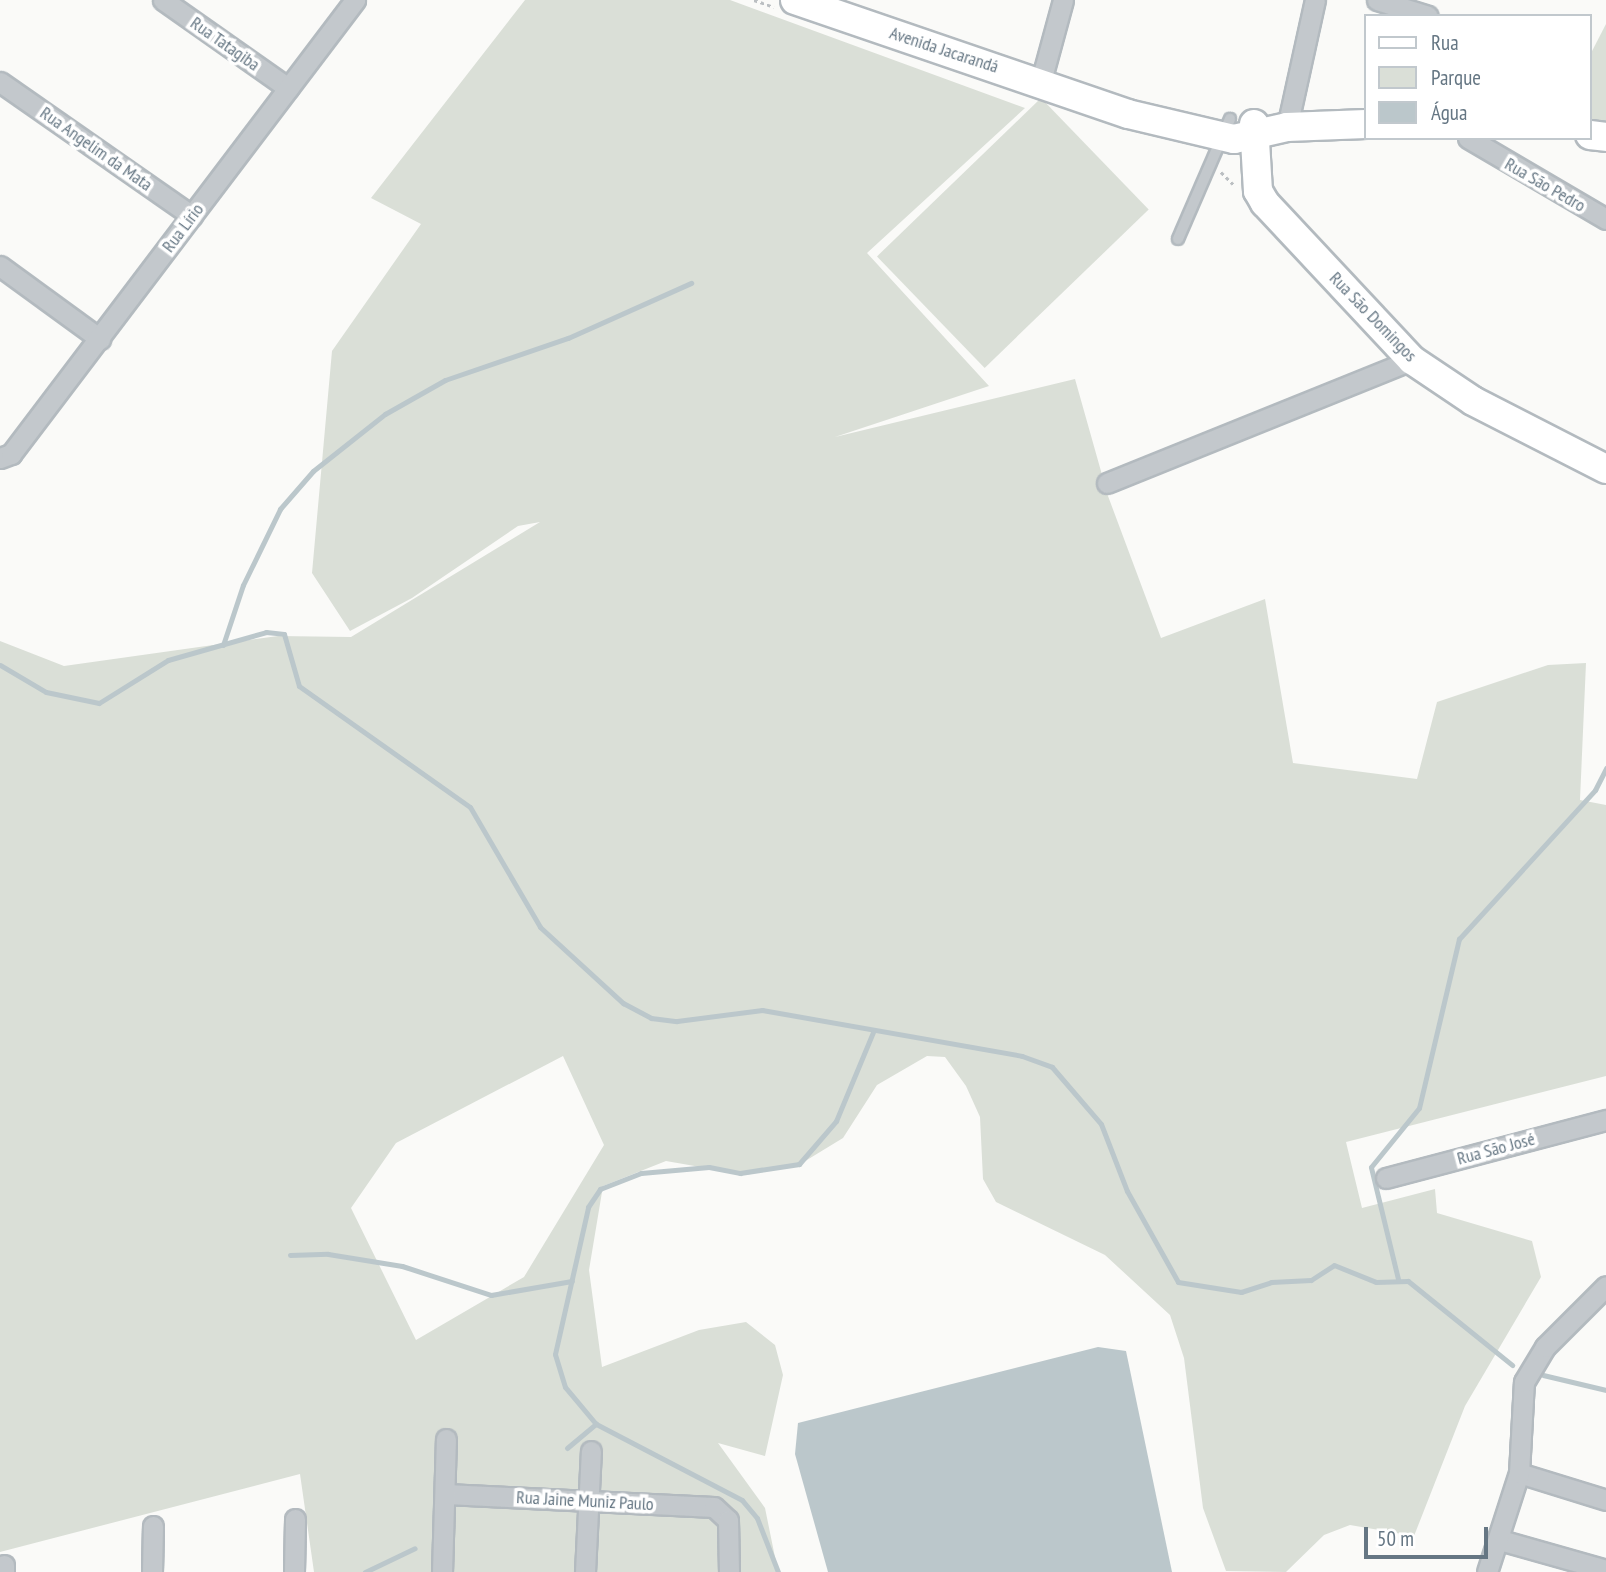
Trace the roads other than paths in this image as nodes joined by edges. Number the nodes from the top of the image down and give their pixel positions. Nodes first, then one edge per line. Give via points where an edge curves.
1 (163, 0) edge
2 (355, 0) edge
3 (1063, 0) edge
4 (1315, 0) edge
5 (1377, 0) edge
6 (788, 5) edge
7 (1422, 14) edge
8 (1041, 81) junction
9 (0, 82) edge
10 (288, 88) junction
11 (1364, 124) edge
12 (1287, 127) junction
13 (1241, 130) junction
14 (1478, 142) edge
15 (192, 216) junction
16 (1606, 219) edge
17 (1178, 239) dead end
18 (0, 266) edge
19 (100, 339) junction
20 (1412, 360) junction
21 (5, 456) edge
22 (1606, 469) edge
23 (1107, 482) dead end
24 (1606, 1120) edge
25 (1387, 1178) dead end
26 (1606, 1287) edge
27 (446, 1439) dead end
28 (591, 1451) dead end
29 (1519, 1473) junction
30 (446, 1494) junction
31 (1606, 1500) edge
32 (588, 1501) junction
33 (295, 1519) dead end
34 (153, 1526) dead end
35 (1500, 1539) junction
36 (1606, 1570) edge
37 (152, 1572) edge
38 (295, 1572) edge
39 (442, 1572) edge
40 (585, 1572) edge
41 (729, 1572) edge
42 (1487, 1572) edge

1 - 10 street, Rua Tatagiba
2 - 10 street, Rua Lírio
3 - 8 street
4 - 12 street
5 - 7 street
6 - 8 main road, Avenida Jacarandá
8 - 13 main road, Avenida Jacarandá via 1128,114
9 - 15 street, Rua Angelim da Mata
10 - 15 street, Rua Lírio
11 - 12 main road
12 - 13 main road
13 - 17 lane
13 - 20 main road, Rua São Domingos via 1265,203
14 - 16 street, Rua São Pedro
15 - 19 street, Rua Lírio
18 - 19 street
19 - 21 street, Rua Lírio
20 - 22 main road, Rua São Domingos via 1473,401
20 - 23 street
24 - 25 street, Rua São José
26 - 29 street via 1545,1347 1524,1382
27 - 30 street
28 - 32 street
29 - 31 street
29 - 35 street
30 - 32 street, Rua Jaine Muniz Paulo
30 - 39 street
32 - 40 street
32 - 41 street, Rua Jaine Muniz Paulo via 724,1512
33 - 38 street
34 - 37 street
35 - 36 street
35 - 42 street

